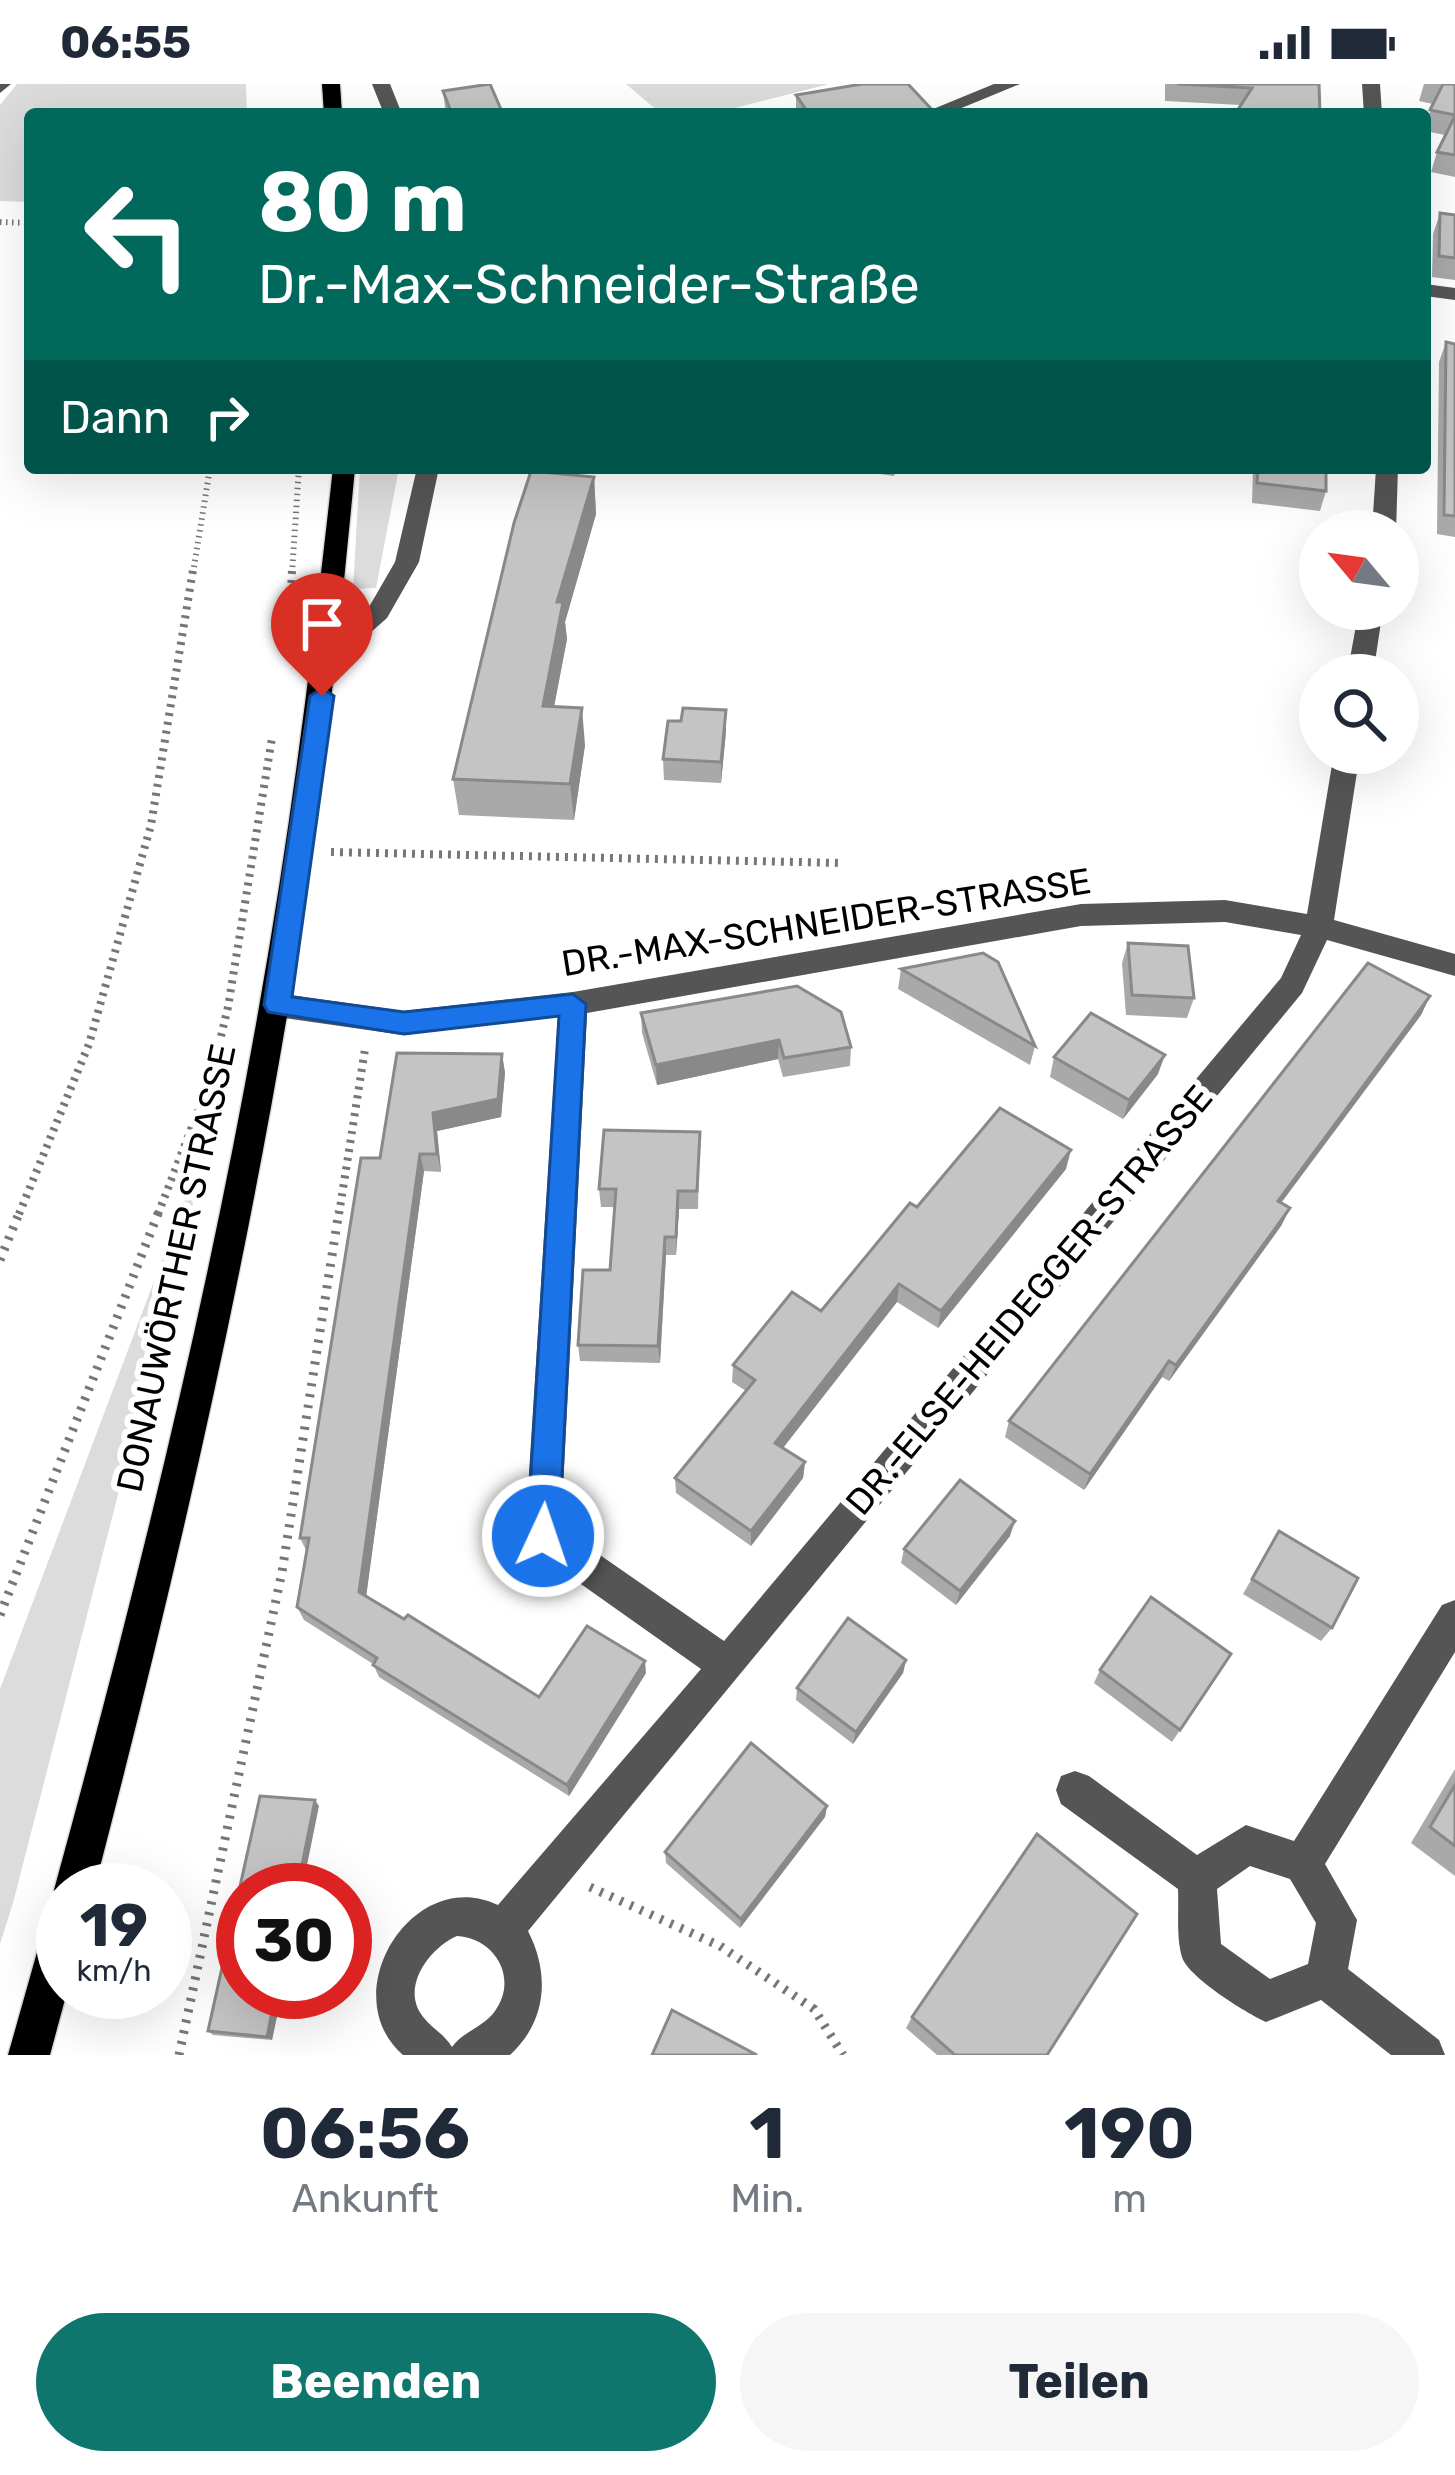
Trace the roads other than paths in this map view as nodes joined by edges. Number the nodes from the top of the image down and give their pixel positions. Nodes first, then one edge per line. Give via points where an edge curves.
1 (1011, 84) edge
2 (976, 106) edge
3 (343, 474) edge
4 (427, 474) edge
5 (1387, 474) edge
6 (1385, 510) edge
7 (328, 657) junction
8 (1344, 774) edge
9 (1319, 927) junction
10 (1455, 964) edge
11 (573, 1004) junction
12 (277, 1005) junction
13 (1455, 1618) edge
14 (726, 1664) junction
15 (1075, 1790) dead end
16 (81, 1863) edge
17 (1303, 1864) junction
18 (1197, 1880) junction
19 (502, 1930) junction
20 (1326, 1978) junction
21 (39, 2019) edge
22 (29, 2055) edge
23 (435, 2055) edge
24 (470, 2055) edge
25 (1424, 2055) edge

1 - 2 street
3 - 7 main road, DONAUWÖRTHER STRASSE
4 - 7 street via 407,562 378,612
5 - 6 street
7 - 12 main road, DONAUWÖRTHER STRASSE
8 - 9 street, DR.-ELSE-HEIDEGGER-STRASSE
9 - 10 street, DR.-MAX-SCHNEIDER-STRASSE
9 - 11 street, DR.-MAX-SCHNEIDER-STRASSE via 1225,911 1082,915
9 - 14 street, DR.-ELSE-HEIDEGGER-STRASSE via 1292,985
11 - 12 street, DR.-MAX-SCHNEIDER-STRASSE via 404,1023
11 - 14 street via 543,1536
12 - 16 main road, DONAUWÖRTHER STRASSE via 147,1627
13 - 17 street
14 - 19 street, DR.-ELSE-HEIDEGGER-STRASSE
15 - 18 street
17 - 18 street via 1246,1845
17 - 20 street via 1336,1920
18 - 20 street via 1202,1954 1266,2002
19 - 23 street via 481,1918 432,1924 398,1967 400,2021 414,2043
19 - 24 street via 518,1950 521,2004 508,2030
20 - 25 street
21 - 22 main road

